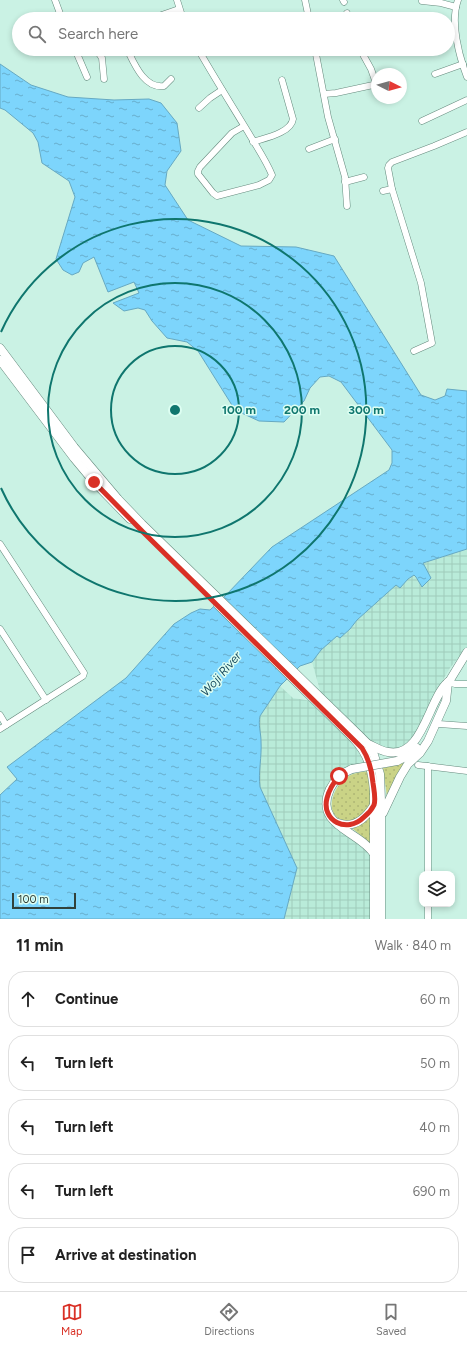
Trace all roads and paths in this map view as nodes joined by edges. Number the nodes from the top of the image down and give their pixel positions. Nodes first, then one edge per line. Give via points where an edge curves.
1 (54, 0) edge
2 (177, 0) edge
3 (305, 0) edge
4 (458, 0) edge
5 (422, 1) edge
6 (456, 7) junction
7 (179, 9) junction
8 (59, 12) edge
9 (170, 12) edge
10 (180, 12) edge
11 (308, 12) edge
12 (77, 56) edge
13 (101, 56) edge
14 (130, 56) edge
15 (202, 56) edge
16 (316, 56) edge
17 (364, 56) edge
18 (463, 64) junction
19 (435, 74) dead end
20 (87, 77) dead end
21 (467, 77) edge
22 (104, 79) dead end
23 (171, 79) dead end
24 (282, 80) dead end
25 (222, 90) junction
26 (324, 94) junction
27 (467, 100) edge
28 (199, 108) dead end
29 (422, 121) dead end
30 (244, 126) junction
31 (467, 132) edge
32 (335, 139) junction
33 (254, 142) junction
34 (309, 149) dead end
35 (364, 177) dead end
36 (346, 182) junction
37 (392, 189) junction
38 (383, 191) dead end
39 (347, 206) dead end
40 (0, 348) edge
41 (414, 351) dead end
42 (0, 360) edge
43 (0, 544) edge
44 (209, 593) junction
45 (0, 629) edge
46 (467, 652) edge
47 (448, 682) junction
48 (467, 684) edge
49 (318, 699) junction
50 (46, 700) junction
51 (0, 715) edge
52 (439, 724) dead end
53 (6, 725) junction
54 (467, 726) edge
55 (0, 730) edge
56 (368, 744) junction
57 (418, 765) dead end
58 (428, 766) junction
59 (467, 771) edge
60 (374, 804) junction
61 (332, 820) junction
62 (381, 820) junction
63 (374, 854) junction
64 (428, 871) edge
65 (428, 907) edge
66 (374, 919) edge
67 (380, 919) edge
68 (428, 919) edge

1 - 8 street
2 - 7 street
3 - 11 street
4 - 6 street
5 - 6 street
6 - 18 street via 456,35
7 - 9 street
7 - 10 street
12 - 20 street
13 - 22 street
14 - 23 street via 140,75 152,84 161,87
15 - 25 street
16 - 26 street
17 - 26 street via 376,83 348,91
18 - 19 street
18 - 21 street
24 - 33 street via 293,119 292,124 282,132
25 - 28 street
25 - 30 street
26 - 32 street
27 - 29 street
30 - 33 street
30 - 33 street via 232,133 198,171 217,196 271,178 269,168
31 - 37 street via 392,162 388,168
32 - 34 street
32 - 36 street
35 - 36 street
36 - 39 street
37 - 38 street
37 - 41 street via 421,283 432,343
40 - 44 main road via 69,441 118,499
42 - 44 main road via 94,482
43 - 50 street via 84,673
44 - 49 main road
45 - 50 street
46 - 47 main road
47 - 48 street
47 - 56 main road via 437,696 419,734 405,750 388,752
47 - 61 main road, bridge via 426,733 410,755 397,761 352,769 339,776 330,790 326,803
47 - 62 main road via 446,700 428,741 400,777
49 - 56 main road
49 - 60 main road via 366,754 373,781
50 - 53 street
51 - 53 street
52 - 54 street
53 - 55 street
56 - 62 main road via 380,774
57 - 58 street
58 - 59 street
58 - 64 street
60 - 61 main road via 367,814 354,824 344,825
60 - 63 main road
61 - 63 main road via 364,842
62 - 67 main road
63 - 66 main road
65 - 68 street

